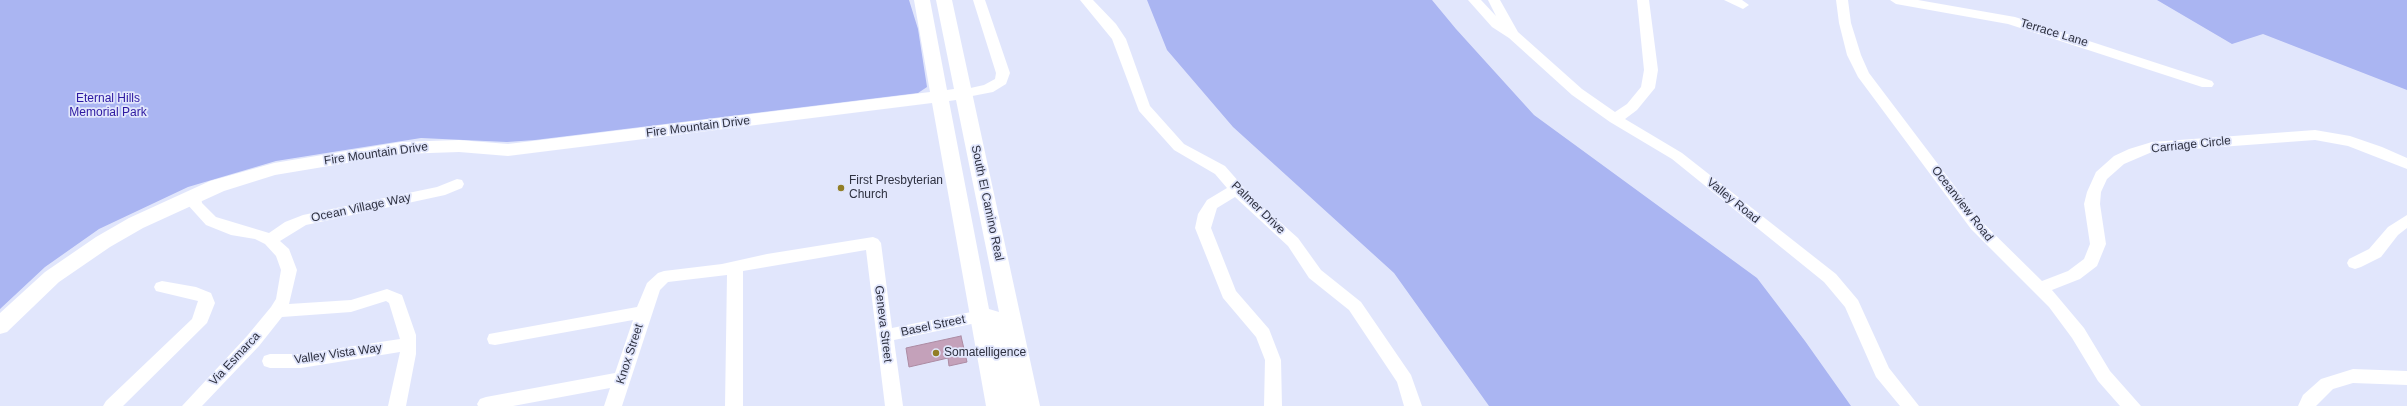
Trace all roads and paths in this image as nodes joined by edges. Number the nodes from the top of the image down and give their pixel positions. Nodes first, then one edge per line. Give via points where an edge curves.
1 (922, 0) edge
2 (944, 0) edge
3 (979, 0) edge
4 (1086, 0) edge
5 (1474, 0) edge
6 (1494, 0) edge
7 (1643, 0) edge
8 (1730, 0) edge
9 (1842, 0) edge
10 (1896, 0) edge
11 (1743, 5) dead end
12 (1514, 35) junction
13 (2208, 84) dead end
14 (962, 94) junction
15 (940, 97) junction
16 (1615, 119) junction
17 (2407, 164) edge
18 (457, 184) dead end
19 (1237, 189) junction
20 (195, 195) junction
21 (2407, 220) edge
22 (270, 240) junction
23 (873, 242) joint
24 (2355, 263) dead end
25 (735, 268) junction
26 (162, 287) dead end
27 (2040, 288) junction
28 (645, 307) junction
29 (277, 311) junction
30 (981, 316) junction
31 (0, 326) edge
32 (884, 336) junction
33 (495, 339) dead end
34 (407, 344) junction
35 (270, 361) dead end
36 (622, 378) junction
37 (2407, 378) edge
38 (486, 404) dead end
39 (112, 406) edge
40 (191, 406) edge
41 (398, 406) edge
42 (613, 406) edge
43 (734, 406) edge
44 (894, 406) edge
45 (997, 406) edge
46 (1026, 406) edge
47 (1029, 406) edge
48 (1273, 406) edge
49 (1413, 406) edge
50 (1910, 406) edge
51 (2132, 406) edge
52 (2307, 406) edge

1 - 15 main road, South El Camino Real
2 - 14 main road, South El Camino Real
3 - 14 street via 1003,73 1001,81 988,89
4 - 19 street, Palmer Drive via 1119,39 1144,108 1179,148 1220,170
5 - 12 street, Valley Road via 1497,24
6 - 12 street, Valley Road
7 - 16 street via 1651,70 1648,88 1632,107
8 - 11 street
9 - 27 street, Oceanview Road via 1854,55 1864,74 1976,225
10 - 13 street, Terrace Lane via 2010,20
12 - 16 street, Valley Road via 1577,92
14 - 15 main road, Fire Mountain Drive
14 - 47 main road, South El Camino Real via 1005,284
15 - 20 main road, Fire Mountain Drive via 508,150 459,146 401,148 274,169
15 - 30 main road, South El Camino Real
16 - 50 street, Valley Road via 1677,156 1830,278 1852,304 1882,372
17 - 27 street, Carriage Circle via 2350,141 2315,135 2152,147 2134,152 2119,160 2101,176 2094,192 2092,204 2098,244 2091,262 2074,275
18 - 22 street, Ocean Village Way via 440,191 377,206 303,220
19 - 48 street via 1212,204 1206,214 1203,228 1228,294 1263,334 1273,360
19 - 49 street, Palmer Drive via 1293,242 1315,274 1355,306 1405,380
20 - 22 street via 195,204 211,221 231,229 258,234
20 - 31 main road, Fire Mountain Drive via 103,242 52,277
21 - 24 street via 2393,231 2375,252
22 - 29 street, Via Esmarca via 283,253 289,270 284,299
23 - 25 street, Knox Street
23 - 32 street, Geneva Street
25 - 28 street, Knox Street via 664,277 653,287
25 - 43 street
26 - 39 street via 205,297 207,303 199,323
27 - 51 street, Oceanview Road via 2078,332 2104,376
28 - 33 street
28 - 36 street, Knox Street
29 - 34 street via 351,306 387,295 396,299 408,336
29 - 40 street, Via Esmarca via 253,342
30 - 32 street, Basel Street
30 - 45 main road, South El Camino Real
30 - 46 main road via 991,317 995,322 1012,397
32 - 44 street, Geneva Street
34 - 35 street, Valley Vista Way via 301,361
34 - 41 street via 408,354
36 - 38 street
36 - 42 street, Knox Street
37 - 52 street via 2353,376 2327,384 2309,400

